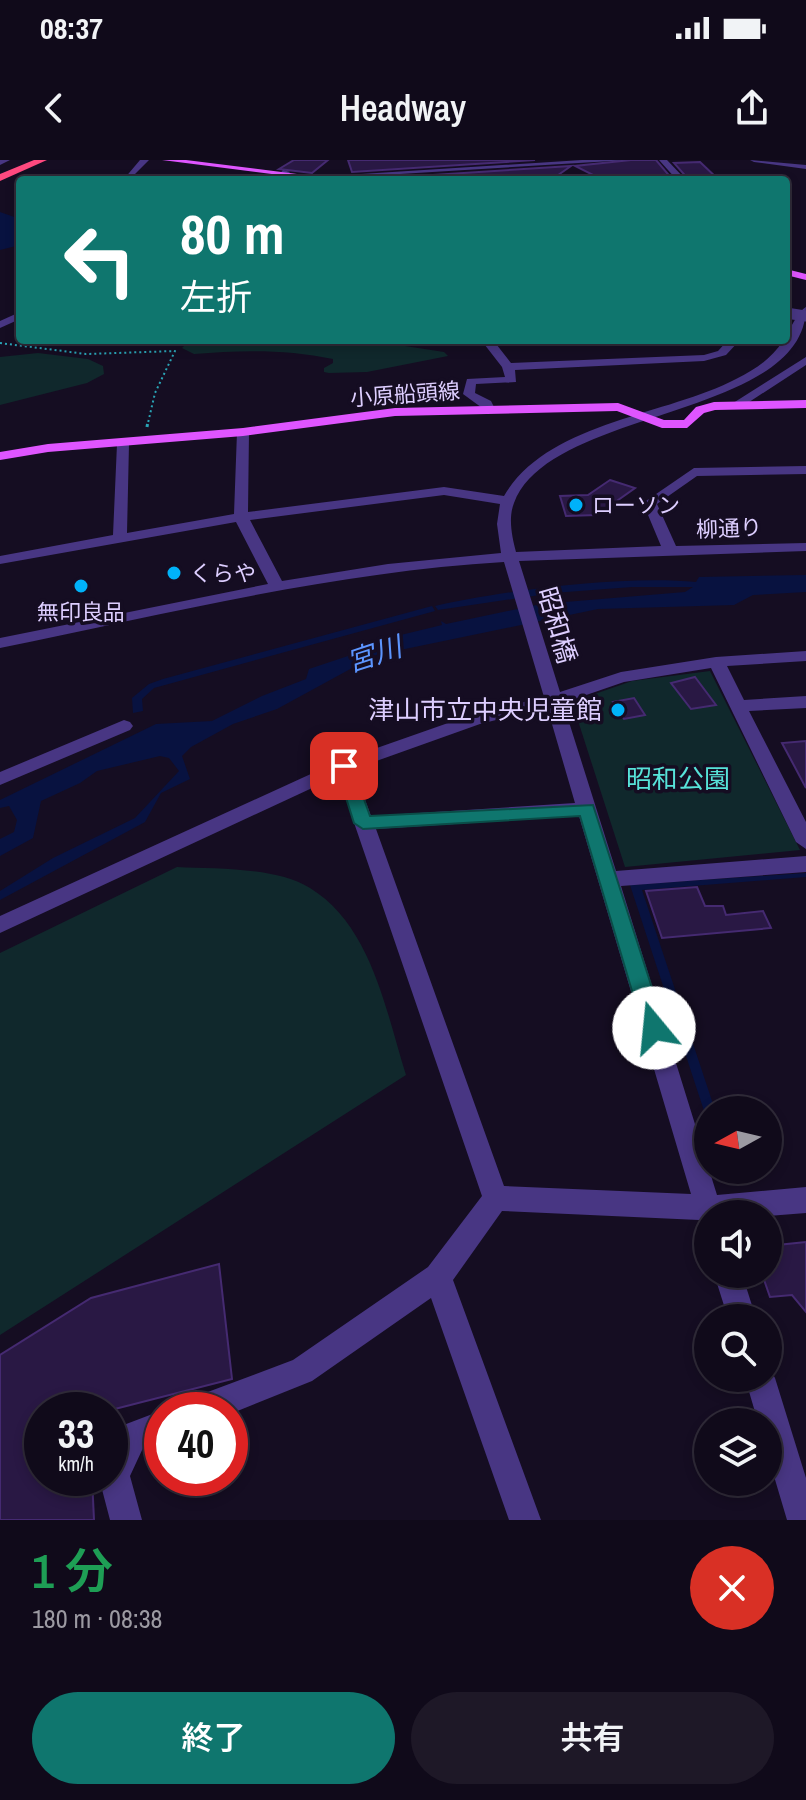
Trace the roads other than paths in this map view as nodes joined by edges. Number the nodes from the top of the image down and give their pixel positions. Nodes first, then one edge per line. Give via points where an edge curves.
1 (6, 160) edge
2 (27, 160) edge
3 (42, 160) edge
4 (145, 160) edge
5 (166, 160) edge
6 (624, 160) edge
7 (663, 160) edge
8 (754, 160) edge
9 (215, 162) edge
10 (0, 163) edge
11 (511, 163) edge
12 (806, 167) edge
13 (0, 171) edge
14 (286, 172) junction
15 (129, 176) edge
16 (282, 176) edge
17 (312, 176) edge
18 (389, 176) edge
19 (678, 176) edge
20 (0, 178) edge
21 (806, 310) edge
22 (790, 339) edge
23 (490, 344) edge
24 (730, 344) edge
25 (786, 344) edge
26 (805, 362) edge
27 (508, 367) junction
28 (806, 404) edge
29 (736, 405) junction
30 (489, 409) junction
31 (644, 417) junction
32 (243, 432) junction
33 (123, 444) junction
34 (0, 456) edge
35 (806, 470) edge
36 (507, 501) junction
37 (241, 517) junction
38 (120, 539) junction
39 (806, 547) edge
40 (671, 552) junction
41 (0, 560) edge
42 (512, 565) junction
43 (277, 587) junction
44 (0, 643) edge
45 (806, 656) edge
46 (716, 662) junction
47 (551, 696) junction
48 (806, 702) edge
49 (740, 706) junction
50 (124, 726) dead end
51 (344, 766) junction
52 (0, 779) edge
53 (587, 809) junction
54 (363, 823) junction
55 (806, 842) edge
56 (806, 864) edge
57 (609, 879) junction
58 (0, 925) edge
59 (496, 1198) junction
60 (707, 1200) edge
61 (806, 1200) edge
62 (782, 1203) edge
63 (694, 1210) edge
64 (438, 1277) junction
65 (247, 1392) edge
66 (764, 1392) edge
67 (144, 1432) edge
68 (126, 1520) edge
69 (525, 1520) edge
70 (803, 1520) edge

1 - 10 street
2 - 13 highway
3 - 20 highway
4 - 15 street
5 - 9 main road
6 - 11 street
7 - 19 street
8 - 12 street
9 - 14 main road
11 - 18 street
14 - 16 street
14 - 17 main road
21 - 22 street
23 - 27 street
24 - 27 street via 722,353 704,358
25 - 31 street via 765,367 713,394
26 - 29 street
27 - 30 street via 512,380 471,381 469,394
28 - 29 main road, 小原船頭線
29 - 31 main road, 小原船頭線 via 700,410 687,424 674,426
30 - 31 main road, 小原船頭線 via 618,407
30 - 32 main road, 小原船頭線 via 395,412
31 - 36 street via 562,449 535,466
32 - 33 main road, 小原船頭線
32 - 37 street
33 - 34 main road, 小原船頭線
33 - 38 street
35 - 40 street via 694,472 650,503
36 - 37 street via 444,491
36 - 42 street, 昭和橋 via 504,536
37 - 38 street
37 - 43 street
38 - 41 street
39 - 40 street, 柳通り
40 - 42 street, 柳通り
42 - 43 street, 柳通り via 390,568
42 - 47 street, 昭和橋
43 - 44 street, 柳通り
45 - 46 street
46 - 47 street via 621,677
46 - 49 street
47 - 51 street
47 - 53 street, 昭和橋
48 - 49 street
49 - 55 street
50 - 52 street
51 - 54 street
51 - 58 street
53 - 54 street
53 - 57 street, 昭和橋
54 - 59 street
56 - 57 street
57 - 60 street, 昭和橋
59 - 63 street
59 - 64 street
61 - 62 street
64 - 65 street via 302,1371
64 - 69 street
66 - 70 street
67 - 68 street via 132,1437 114,1475

